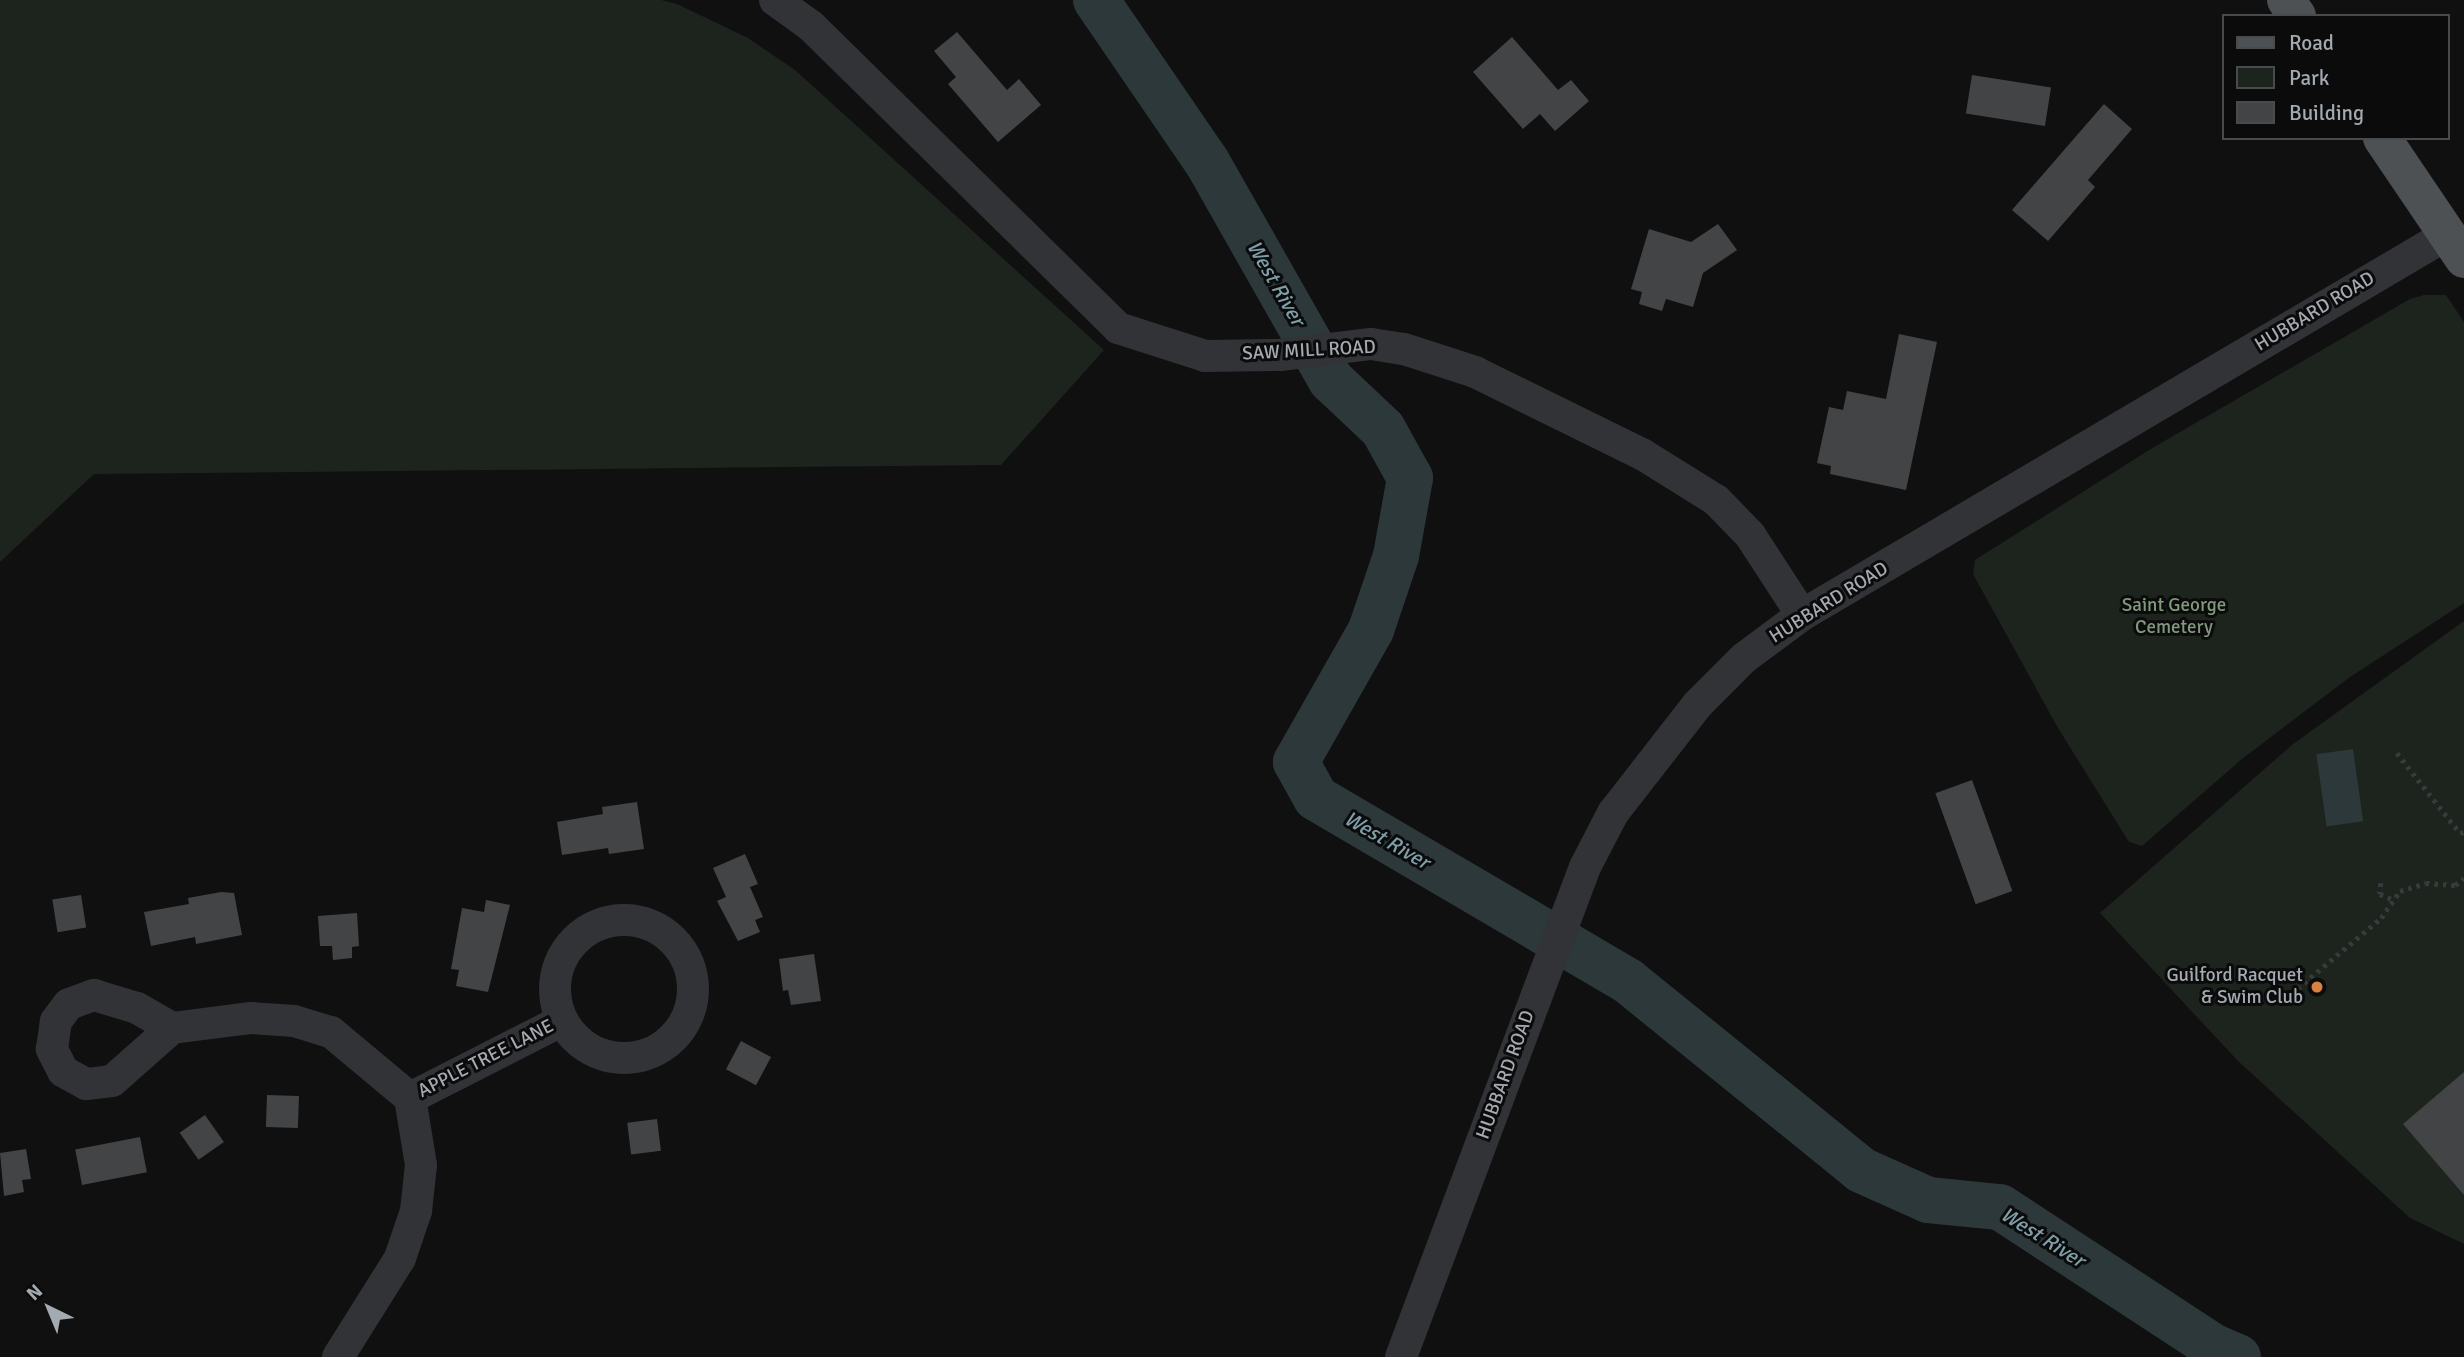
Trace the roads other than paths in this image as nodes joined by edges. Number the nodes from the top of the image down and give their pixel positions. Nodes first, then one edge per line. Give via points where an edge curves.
1 (775, 0) edge
2 (2383, 140) edge
3 (2456, 247) edge
4 (1802, 615) junction
5 (561, 1021) junction
6 (172, 1028) dead end
7 (410, 1098) junction
8 (338, 1357) edge
9 (1401, 1357) edge

1 - 4 street, SAW MILL ROAD via 811,26 1118,328 1205,356 1280,355 1335,347 1404,349 1462,368 1671,470 1716,500 1747,532
2 - 3 main road
3 - 4 street, HUBBARD ROAD
4 - 9 street, HUBBARD ROAD via 1745,658 1680,725 1614,813 1585,867
5 - 5 street, APPLE TREE LANE via 577,1041 604,1056 647,1054 665,1046 684,1026 694,999 691,966 675,940 653,925 627,919 596,925 572,942 559,964 555,1000
5 - 7 street, APPLE TREE LANE
6 - 7 street, APPLE TREE LANE via 251,1018 294,1021 331,1032
7 - 8 street, APPLE TREE LANE via 421,1165 416,1211 400,1258

